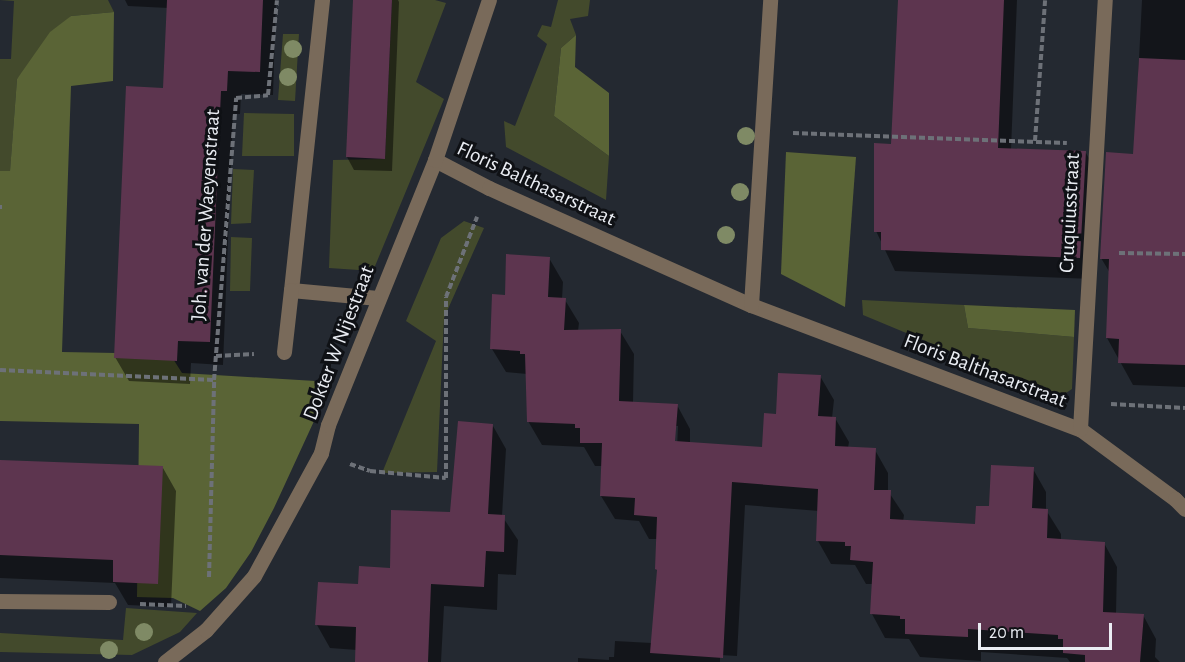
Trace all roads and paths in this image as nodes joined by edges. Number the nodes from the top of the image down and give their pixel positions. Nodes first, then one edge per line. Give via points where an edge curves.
1 (277, 0) edge
2 (322, 0) edge
3 (489, 0) edge
4 (770, 0) edge
5 (1045, 0) edge
6 (1105, 0) edge
7 (762, 132) junction
8 (1035, 141) junction
9 (1095, 146) junction
10 (435, 160) junction
11 (489, 188) junction
12 (1089, 252) junction
13 (1185, 254) edge
14 (291, 290) junction
15 (378, 298) junction
16 (751, 305) junction
17 (284, 352) joint
18 (216, 356) junction
19 (0, 370) edge
20 (214, 380) junction
21 (1080, 403) junction
22 (1185, 408) edge
23 (1080, 429) junction
24 (321, 453) junction
25 (1185, 509) edge
26 (0, 601) edge
27 (109, 602) joint
28 (208, 607) junction
29 (207, 630) junction
30 (165, 662) edge

1 - 18 path, Joh. van der Waeyenstraat via 268,95 236,98
2 - 14 street
3 - 10 street, Dokter W Nijestraat
4 - 7 street
5 - 8 path
6 - 9 street, Cruquiusstraat
7 - 8 path
7 - 16 street
8 - 9 path
9 - 12 street, Cruquiusstraat
10 - 11 street, Floris Balthasarstraat
10 - 15 street, Dokter W Nijestraat
11 - 16 street, Floris Balthasarstraat
11 - 24 path via 446,297 446,478 370,471
12 - 13 path
12 - 21 street, Cruquiusstraat
14 - 15 street
14 - 17 street
15 - 24 street, Dokter W Nijestraat via 328,425
16 - 23 street, Floris Balthasarstraat
17 - 18 path
18 - 20 path, Joh. van der Waeyenstraat
19 - 20 path
20 - 28 path, Joh. van der Waeyenstraat
21 - 22 path
21 - 23 street, Cruquiusstraat
23 - 25 street, Floris Balthasarstraat
24 - 29 street, Dokter W Nijestraat via 254,576
26 - 27 street
27 - 28 path
28 - 29 path, Joh. van der Waeyenstraat
29 - 30 street, Dokter W Nijestraat

